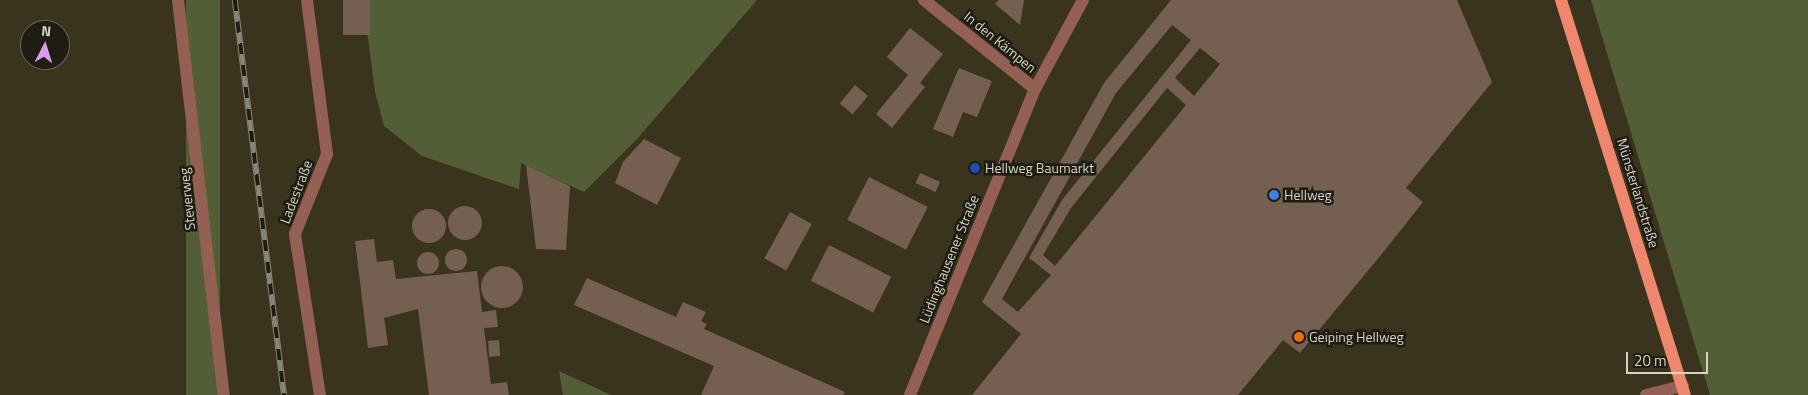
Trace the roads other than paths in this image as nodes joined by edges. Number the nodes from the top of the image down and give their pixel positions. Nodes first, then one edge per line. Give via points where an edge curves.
1 (178, 0) edge
2 (307, 0) edge
3 (924, 0) edge
4 (1083, 0) edge
5 (1561, 0) edge
6 (1035, 89) junction
7 (1684, 391) edge
8 (224, 395) edge
9 (320, 395) edge
10 (910, 395) edge
11 (1646, 395) edge

1 - 8 street, Steverweg
2 - 9 street, Ladestraße via 327,154 295,234
3 - 6 street, In den Kämpen
4 - 6 street, Lüdinghausener Straße
5 - 7 main road, Münsterlandstraße
6 - 10 street, Lüdinghausener Straße
7 - 11 street

